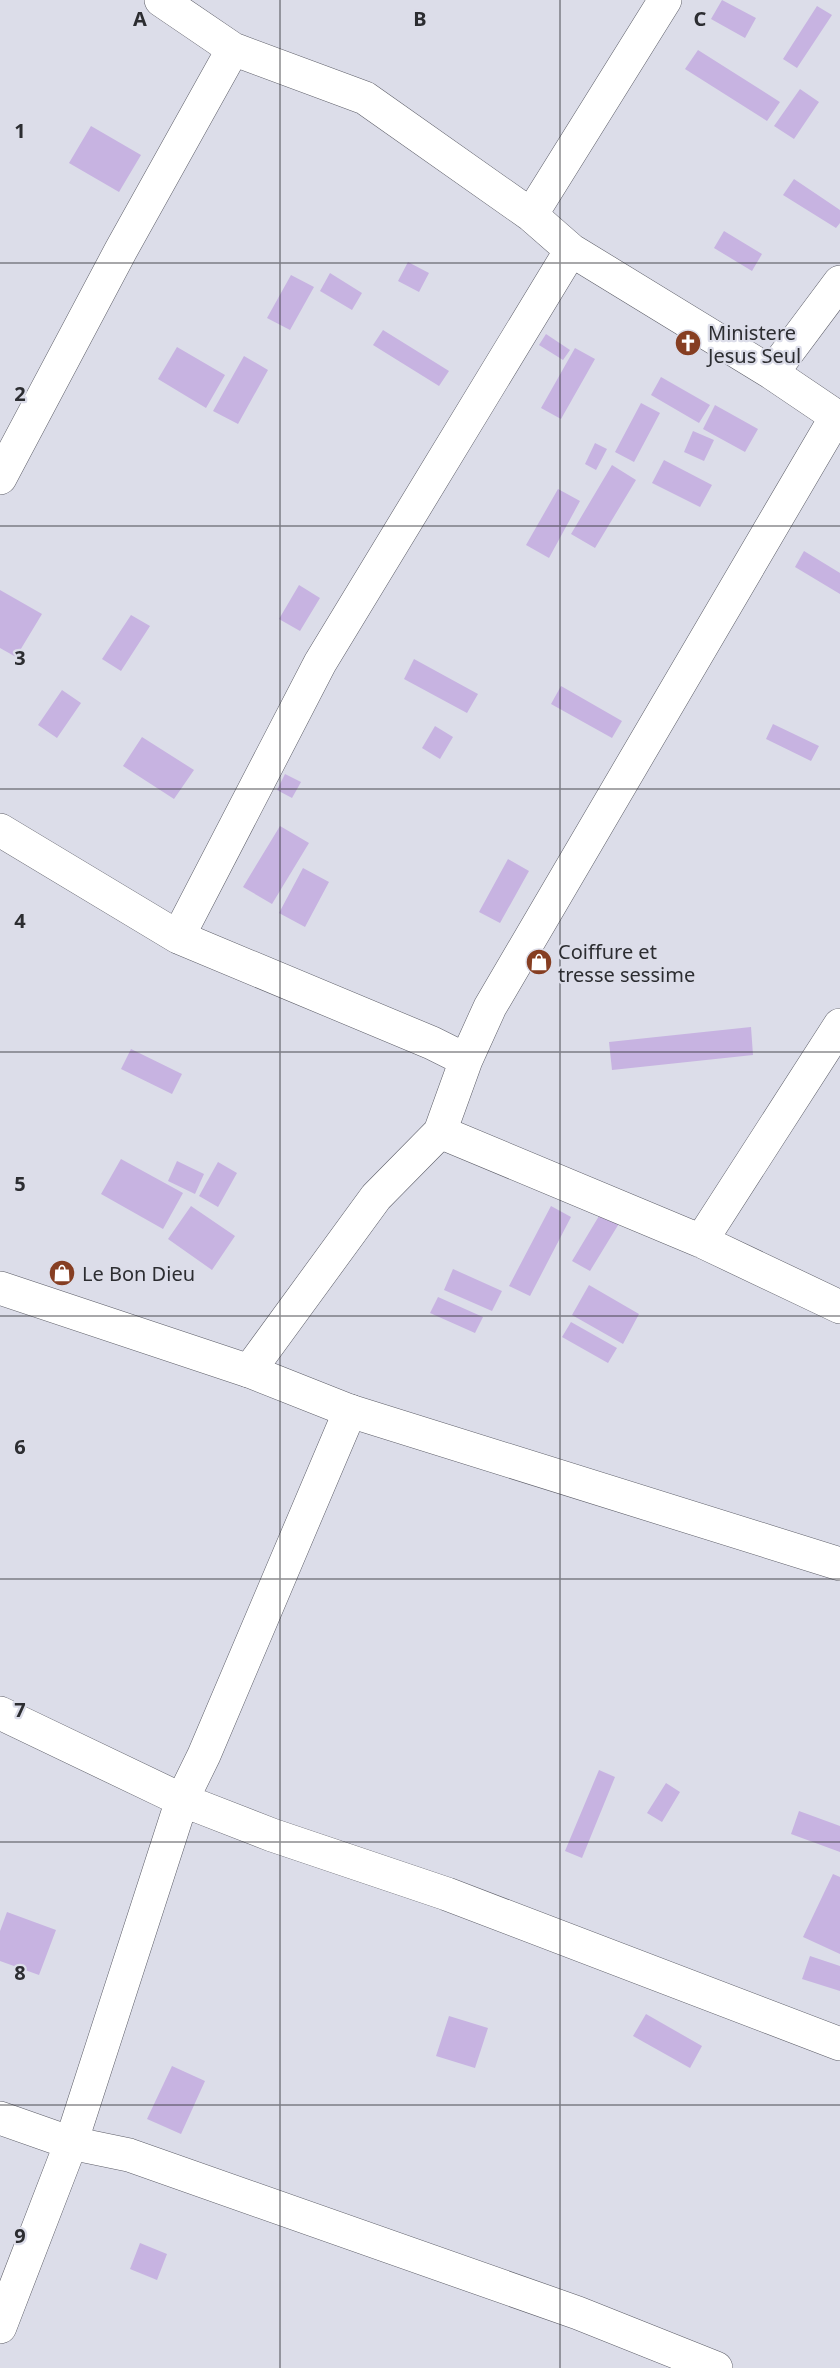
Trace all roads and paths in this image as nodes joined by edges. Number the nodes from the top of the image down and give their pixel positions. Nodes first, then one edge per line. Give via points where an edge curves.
1 (161, 0) edge
2 (665, 0) edge
3 (233, 49) junction
4 (531, 215) junction
5 (571, 250) junction
6 (840, 282) edge
7 (772, 373) junction
8 (838, 418) edge
9 (0, 478) edge
10 (0, 830) edge
11 (178, 937) junction
12 (840, 1025) edge
13 (466, 1060) junction
14 (440, 1131) junction
15 (701, 1241) junction
16 (0, 1288) edge
17 (840, 1307) edge
18 (249, 1371) junction
19 (350, 1411) junction
20 (840, 1564) edge
21 (0, 1713) edge
22 (182, 1800) junction
23 (840, 2044) edge
24 (0, 2118) edge
25 (71, 2143) junction
26 (0, 2327) edge
27 (716, 2368) edge

1 - 3 street
2 - 4 street
3 - 4 street via 365,98
3 - 9 street
4 - 5 street
5 - 7 street
5 - 11 street via 320,663
6 - 7 street
7 - 8 street
8 - 13 street via 490,1007
10 - 11 street
11 - 13 street via 432,1042
12 - 15 street
13 - 14 street
14 - 15 street
14 - 18 street via 376,1197
15 - 17 street
16 - 18 street
18 - 19 street
19 - 20 street
19 - 22 street
21 - 22 street
22 - 23 street via 458,1898
22 - 25 street
24 - 25 street
25 - 26 street
25 - 27 street via 129,2155 578,2313

